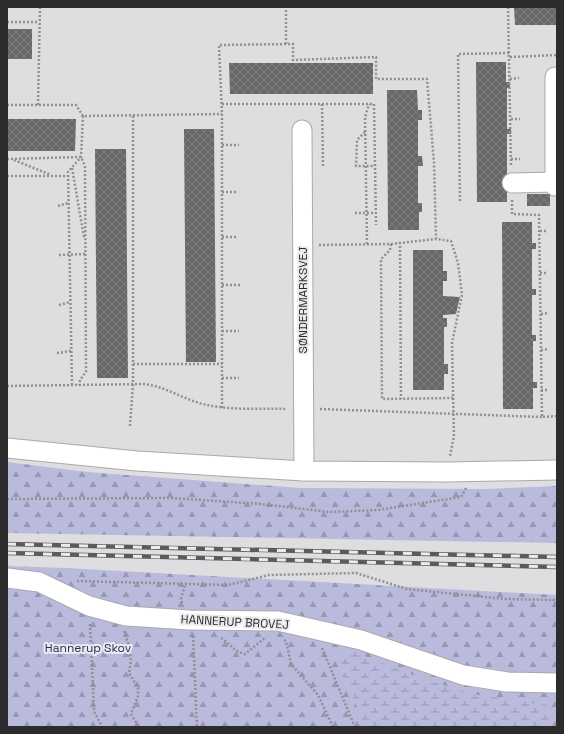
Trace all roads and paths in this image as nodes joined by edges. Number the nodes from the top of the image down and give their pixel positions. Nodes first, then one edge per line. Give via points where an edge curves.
1 (40, 7) edge
2 (286, 7) edge
3 (508, 7) edge
4 (7, 22) edge
5 (39, 22) junction
6 (286, 44) dead end
7 (510, 55) junction
8 (557, 56) edge
9 (555, 77) dead end
10 (510, 78) junction
11 (519, 78) dead end
12 (222, 104) dead end
13 (322, 104) junction
14 (369, 104) junction
15 (7, 105) edge
16 (38, 105) junction
17 (222, 114) dead end
18 (133, 115) junction
19 (83, 116) junction
20 (511, 119) junction
21 (520, 119) dead end
22 (302, 130) dead end
23 (365, 132) junction
24 (222, 145) dead end
25 (239, 145) dead end
26 (82, 157) junction
27 (7, 159) edge
28 (12, 159) junction
29 (511, 159) junction
30 (520, 159) dead end
31 (323, 166) dead end
32 (366, 166) junction
33 (374, 166) junction
34 (72, 168) junction
35 (7, 176) edge
36 (53, 176) junction
37 (68, 176) junction
38 (512, 183) junction
39 (556, 184) edge
40 (222, 192) dead end
41 (238, 192) dead end
42 (460, 201) dead end
43 (68, 203) junction
44 (58, 206) dead end
45 (355, 213) dead end
46 (366, 213) junction
47 (375, 213) junction
48 (376, 225) dead end
49 (540, 231) junction
50 (547, 231) dead end
51 (222, 237) dead end
52 (238, 237) dead end
53 (436, 239) dead end
54 (451, 241) dead end
55 (400, 242) junction
56 (367, 244) junction
57 (391, 244) junction
58 (302, 245) junction
59 (85, 246) junction
60 (70, 254) junction
61 (85, 254) junction
62 (59, 255) dead end
63 (548, 272) dead end
64 (540, 273) junction
65 (376, 274) dead end
66 (381, 274) junction
67 (222, 285) dead end
68 (240, 285) dead end
69 (70, 302) junction
70 (59, 305) dead end
71 (548, 313) dead end
72 (541, 314) junction
73 (376, 320) dead end
74 (381, 320) junction
75 (222, 331) dead end
76 (239, 331) dead end
77 (541, 350) junction
78 (548, 350) dead end
79 (71, 352) junction
80 (57, 353) dead end
81 (133, 364) junction
82 (222, 364) dead end
83 (377, 368) dead end
84 (382, 368) junction
85 (222, 378) dead end
86 (239, 378) dead end
87 (133, 384) junction
88 (72, 385) junction
89 (79, 385) junction
90 (7, 386) edge
91 (541, 390) junction
92 (549, 390) dead end
93 (454, 398) junction
94 (401, 399) junction
95 (304, 409) junction
96 (454, 414) junction
97 (557, 416) edge
98 (542, 417) junction
99 (130, 426) dead end
100 (7, 448) edge
101 (557, 470) edge
102 (304, 471) junction
103 (448, 472) junction
104 (474, 472) junction
105 (7, 499) edge
106 (7, 578) edge
107 (69, 581) dead end
108 (557, 600) edge
109 (89, 606) junction
110 (123, 615) junction
111 (313, 628) junction
112 (193, 632) dead end
113 (220, 637) dead end
114 (267, 637) dead end
115 (281, 637) dead end
116 (557, 683) edge
117 (102, 727) edge
118 (139, 727) edge
119 (197, 727) edge
120 (333, 727) edge
121 (355, 727) edge

1 - 5 path
2 - 6 path
3 - 7 path
4 - 5 path
5 - 16 path
7 - 8 path
7 - 10 path
7 - 42 path via 458,54
9 - 39 street
10 - 11 path
10 - 20 path
12 - 13 path
13 - 14 path
13 - 31 path
14 - 23 path via 365,117
14 - 33 path via 374,104
15 - 16 path
16 - 19 path via 76,105
17 - 18 path
18 - 19 path
18 - 81 path
19 - 26 path
20 - 21 path
20 - 29 path
22 - 58 street, SØNDERMARKSVEJ
23 - 32 path
23 - 32 path via 357,140 356,166
24 - 25 path
26 - 28 path
26 - 34 path
26 - 59 path
27 - 28 path
28 - 36 path
29 - 30 path
29 - 38 path
32 - 33 path
32 - 46 path
33 - 47 path
34 - 37 path
34 - 59 path
35 - 36 path
36 - 37 path
37 - 43 path
38 - 39 street
38 - 49 path via 512,214 539,215
40 - 41 path
43 - 44 path
43 - 60 path
45 - 46 path
46 - 47 path
46 - 56 path
47 - 48 path
49 - 50 path
49 - 64 path
51 - 52 path
53 - 55 path
54 - 93 path via 458,263 462,295 452,343
55 - 57 path
55 - 94 path
56 - 57 path
56 - 58 path
57 - 66 path via 390,250 381,258
58 - 95 street, SØNDERMARKSVEJ
59 - 61 path
60 - 61 path
60 - 62 path
60 - 69 path
61 - 89 path via 86,372
63 - 64 path
64 - 72 path
65 - 66 path
66 - 74 path
67 - 68 path
69 - 70 path
69 - 79 path
71 - 72 path
72 - 77 path
73 - 74 path
74 - 84 path
75 - 76 path
77 - 78 path
77 - 91 path
79 - 80 path
79 - 88 path
81 - 82 path
81 - 87 path
83 - 84 path
84 - 94 path via 382,399
85 - 86 path
87 - 89 path
87 - 95 path via 158,386 204,405 222,408
87 - 99 path
88 - 89 path
88 - 90 path
91 - 92 path
91 - 98 path
93 - 94 path
93 - 96 path
95 - 96 path
95 - 102 street, SØNDERMARKSVEJ
96 - 98 path
96 - 103 path via 454,436
97 - 98 path
100 - 102 street via 137,461
101 - 104 street
102 - 103 street
103 - 104 street
104 - 105 path via 461,497 378,510 329,512 171,498
106 - 109 street, HANNERUP BROVEJ via 38,582
107 - 108 path via 228,585 269,576 356,573 407,589 505,599
109 - 110 street, HANNERUP BROVEJ
109 - 117 path via 94,711
110 - 111 street, HANNERUP BROVEJ via 190,620 278,621
110 - 118 path via 124,633 129,646 129,673 138,688 138,696 131,714
111 - 116 street, HANNERUP BROVEJ via 361,640 463,675 506,682
111 - 121 path
112 - 119 path
113 - 114 path via 228,641 238,652 245,654
115 - 120 path via 286,641 291,664 318,695

